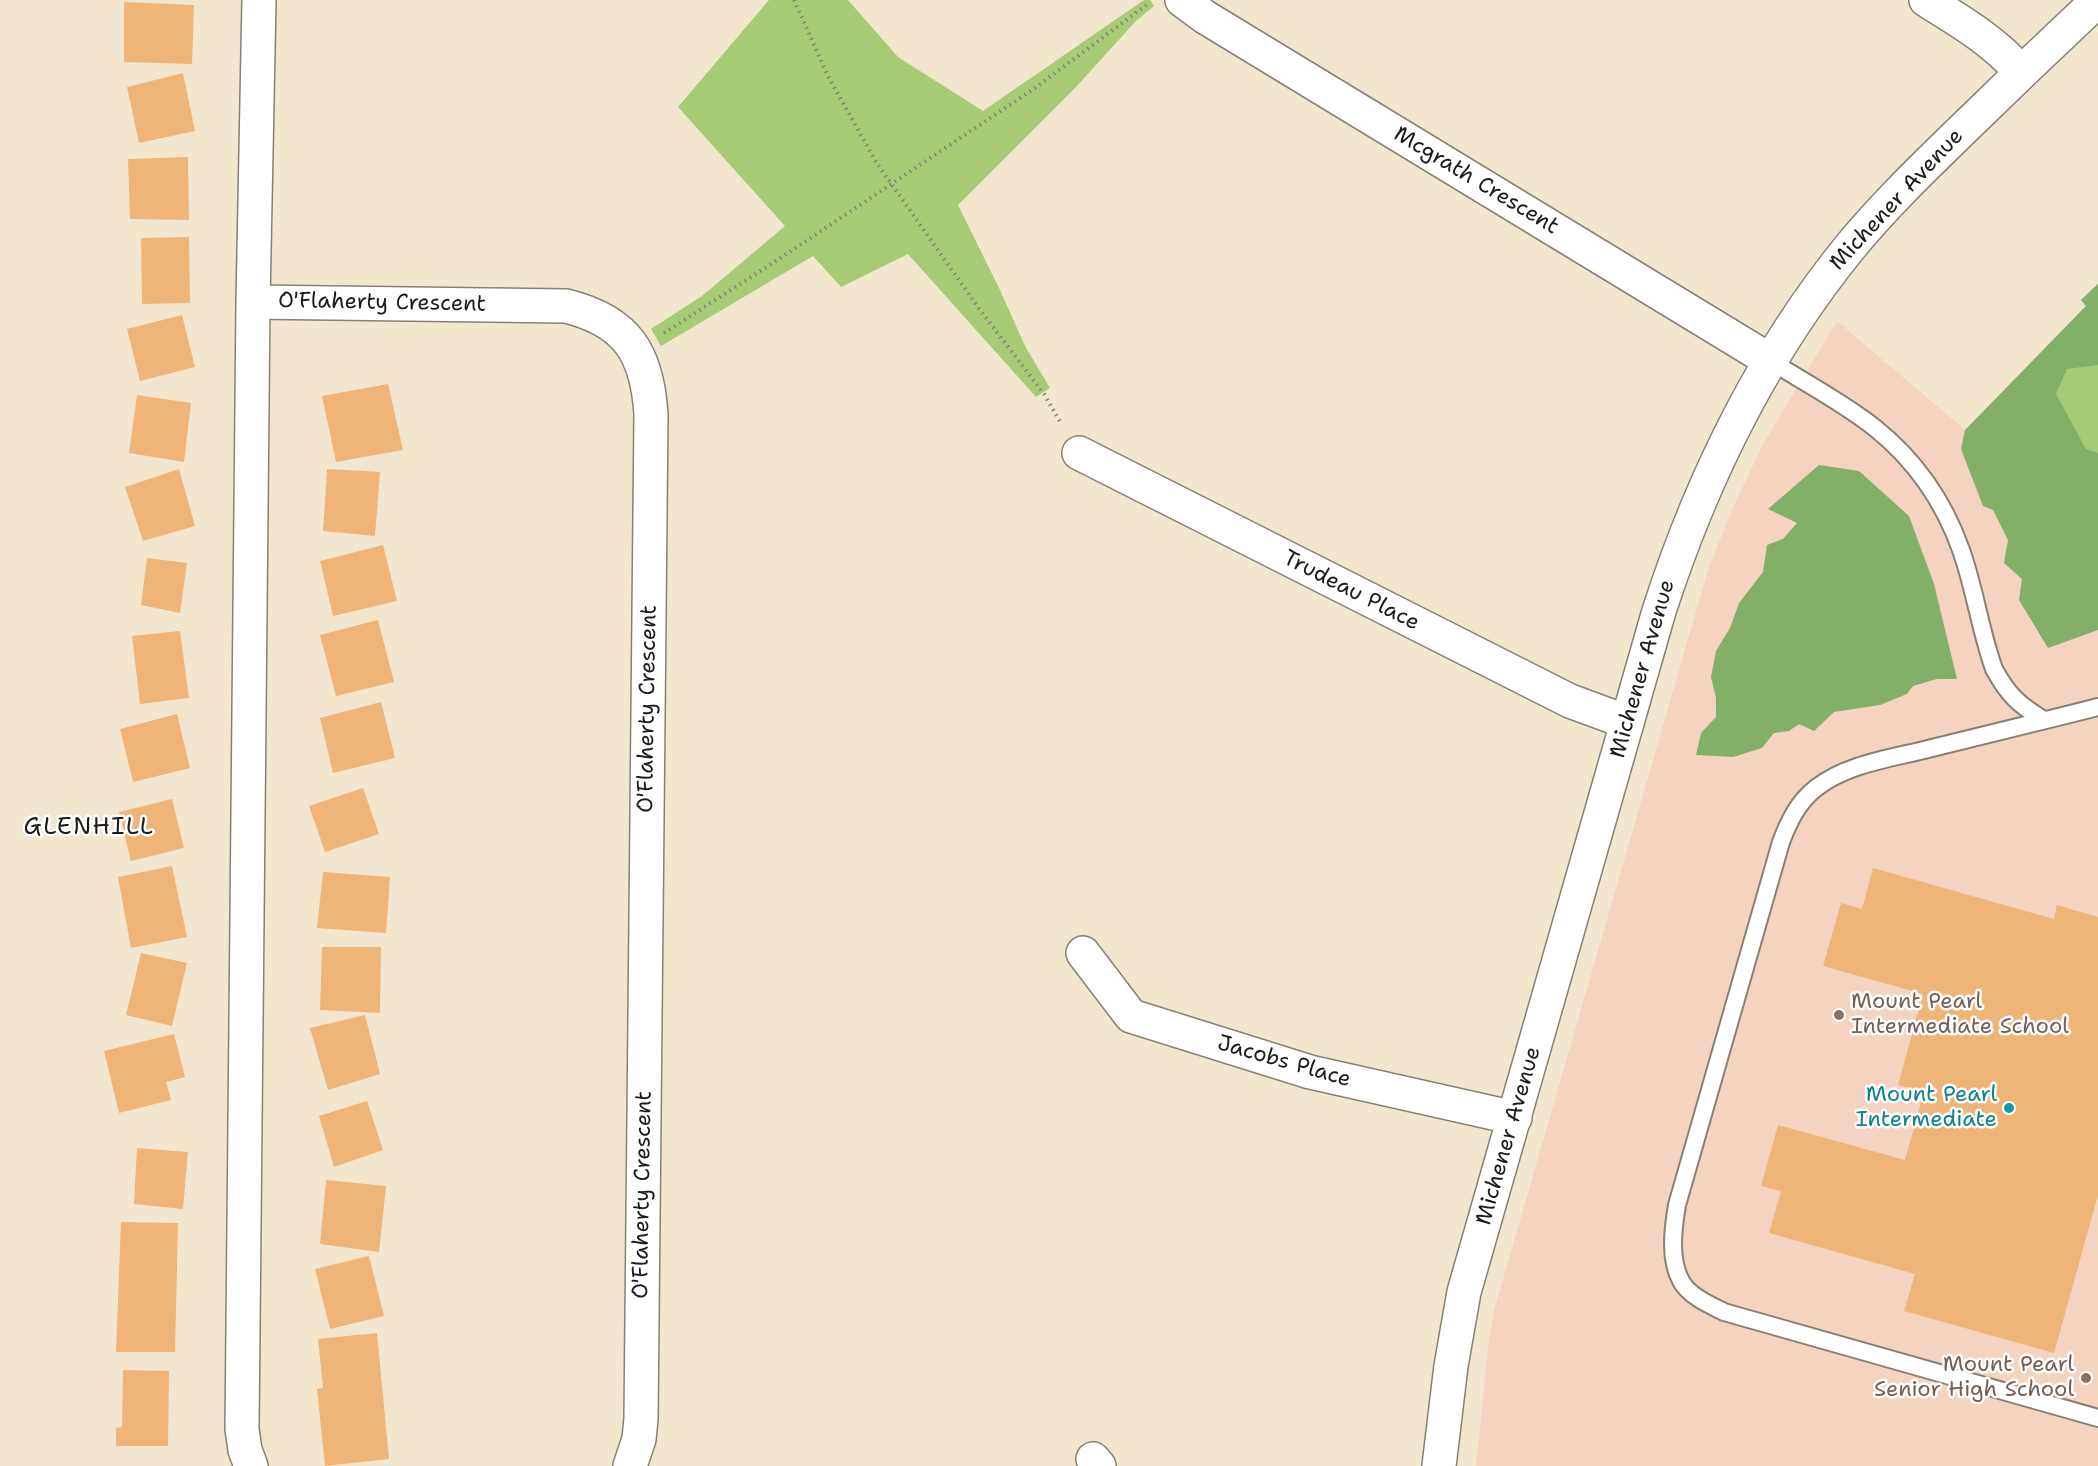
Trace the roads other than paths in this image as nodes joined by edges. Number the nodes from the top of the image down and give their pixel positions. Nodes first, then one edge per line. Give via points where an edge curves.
1 (259, 0) edge
2 (1182, 0) edge
3 (1926, 0) edge
4 (2098, 0) edge
5 (2021, 72) junction
6 (253, 302) junction
7 (1771, 361) junction
8 (1079, 453) road end
9 (2098, 707) edge
10 (2044, 720) junction
11 (1627, 722) junction
12 (1083, 953) dead end
13 (1515, 1118) junction
14 (2098, 1418) edge
15 (251, 1466) edge
16 (630, 1466) edge
17 (1439, 1466) edge

1 - 6 street, O'Flaherty Crescent
2 - 7 street, Mcgrath Crescent
3 - 5 street via 1984,37
4 - 5 street, Michener Avenue
5 - 7 street, Michener Avenue via 1911,179 1851,246
6 - 15 street, O'Flaherty Crescent via 242,1429
6 - 16 street, O'Flaherty Crescent via 566,306 586,311 622,332 644,369 651,414 641,1419
7 - 10 lane via 1875,428 1918,470 1951,523 1962,551 1994,669 2002,685 2012,698
7 - 11 street, Michener Avenue via 1717,459 1692,516
8 - 11 street, Trudeau Place via 1570,701
9 - 10 lane
10 - 14 lane via 1847,771 1814,789 1800,804 1781,842 1677,1205 1673,1244 1682,1282 1695,1296 1724,1312
11 - 13 street, Michener Avenue
12 - 13 street, Jacobs Place via 1131,1016 1310,1072
13 - 17 street, Michener Avenue via 1464,1292

